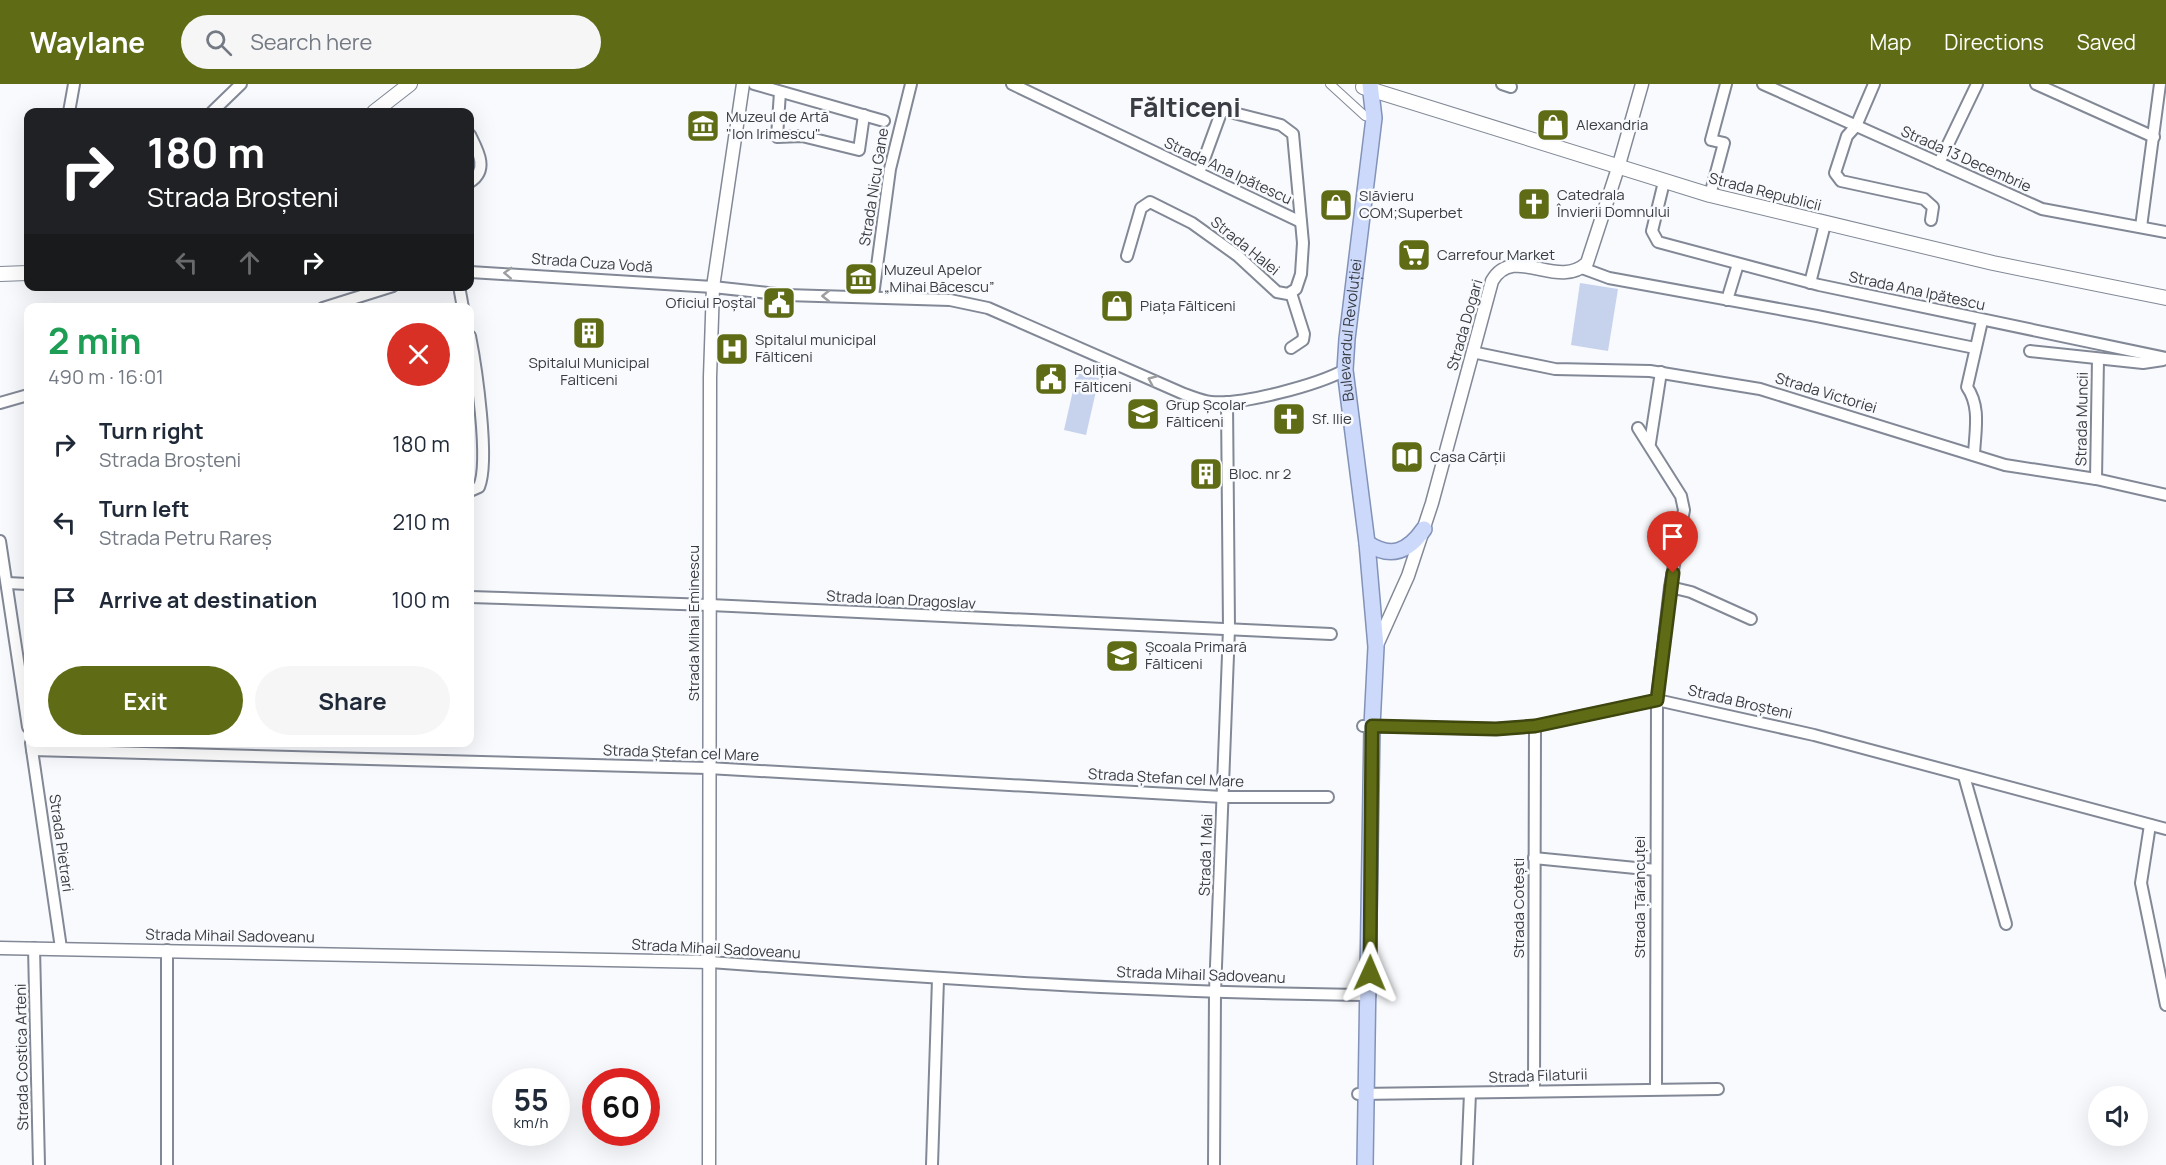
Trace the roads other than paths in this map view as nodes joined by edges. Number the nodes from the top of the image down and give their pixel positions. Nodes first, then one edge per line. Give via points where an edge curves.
1 (74, 84) edge
2 (241, 84) edge
3 (410, 84) edge
4 (743, 84) edge
5 (754, 84) edge
6 (911, 84) edge
7 (1012, 84) edge
8 (1330, 84) edge
9 (1642, 84) edge
10 (1726, 84) edge
11 (1763, 84) edge
12 (1874, 84) edge
13 (1977, 84) edge
14 (2036, 84) edge
15 (2160, 84) edge
16 (1366, 86) edge
17 (780, 92) junction
18 (70, 108) edge
19 (216, 108) edge
20 (379, 108) edge
21 (864, 115) junction
22 (1369, 117) junction
23 (884, 121) dead end
24 (1856, 126) junction
25 (2154, 137) junction
26 (474, 144) edge
27 (1939, 163) junction
28 (1618, 168) junction
29 (1200, 173) junction
30 (474, 180) edge
31 (1664, 182) junction
32 (1710, 195) junction
33 (1931, 220) dead end
34 (1301, 222) junction
35 (1825, 224) junction
36 (2141, 227) junction
37 (2166, 232) edge
38 (1128, 256) dead end
39 (1738, 264) junction
40 (1582, 268) junction
41 (474, 272) edge
42 (24, 273) edge
43 (0, 274) edge
44 (1810, 283) junction
45 (713, 287) junction
46 (377, 291) edge
47 (1291, 293) junction
48 (873, 296) junction
49 (2166, 298) edge
50 (1727, 300) junction
51 (339, 303) edge
52 (1982, 321) junction
53 (1291, 348) dead end
54 (1975, 348) junction
55 (2030, 351) dead end
56 (1472, 352) junction
57 (2098, 359) junction
58 (2166, 359) edge
59 (474, 371) edge
60 (1341, 372) junction
61 (1661, 372) junction
62 (24, 396) edge
63 (1227, 402) junction
64 (0, 403) edge
65 (1638, 428) dead end
66 (1650, 443) junction
67 (1974, 455) junction
68 (2096, 479) junction
69 (474, 489) edge
70 (2166, 495) edge
71 (1424, 529) junction
72 (0, 542) edge
73 (1367, 543) junction
74 (7, 583) junction
75 (24, 584) edge
76 (1670, 587) junction
77 (1401, 589) junction
78 (474, 597) edge
79 (710, 605) junction
80 (1751, 619) dead end
81 (1229, 629) junction
82 (1331, 634) dead end
83 (1371, 635) junction
84 (24, 700) edge
85 (1657, 703) junction
86 (1368, 726) junction
87 (1535, 726) junction
88 (31, 747) edge
89 (62, 747) edge
90 (708, 768) junction
91 (1964, 776) junction
92 (1223, 797) junction
93 (1328, 797) dead end
94 (2150, 825) junction
95 (2166, 829) edge
96 (1534, 858) junction
97 (1656, 870) junction
98 (2006, 924) dead end
99 (0, 948) edge
100 (34, 948) junction
101 (61, 948) junction
102 (167, 950) junction
103 (710, 962) junction
104 (938, 979) junction
105 (1215, 992) junction
106 (1365, 995) junction
107 (2166, 1005) edge
108 (1656, 1088) junction
109 (1718, 1089) dead end
110 (1534, 1090) junction
111 (1362, 1093) junction
112 (1470, 1093) junction
113 (39, 1165) edge
114 (166, 1165) edge
115 (709, 1165) edge
116 (932, 1165) edge
117 (1214, 1165) edge
118 (1356, 1165) edge
119 (1365, 1165) edge
120 (1467, 1165) edge

1 - 18 street
2 - 19 street
3 - 20 main road
4 - 45 street, Strada Mihai Eminescu
5 - 17 street
6 - 48 street, Strada Nicu Gane via 890,169
7 - 29 street, Strada Ana Ipătescu
8 - 22 street
9 - 28 street
10 - 32 street via 1711,140 1724,143
11 - 24 street, Strada 13 Decembrie
12 - 24 street
13 - 27 street
14 - 25 street
15 - 25 street
16 - 22 main road, Bulevardul Revoluției
16 - 28 main road, Strada Republicii
17 - 21 street
17 - 21 street via 777,137 802,136 859,150
21 - 23 street
22 - 60 main road, Bulevardul Revoluției
24 - 27 street, Strada 13 Decembrie
24 - 33 street via 1847,136 1836,178 1924,199 1933,207
25 - 36 street
26 - 30 street via 481,166
27 - 36 street, Strada 13 Decembrie via 2042,208
28 - 31 main road, Strada Republicii
28 - 40 street via 1594,248
29 - 34 street, Strada Ana Ipătescu
29 - 34 street, Strada Halei via 1222,110 1281,125 1293,134 1296,145 1295,182
31 - 32 main road, Strada Republicii
31 - 39 street, Strada Ana Ipătescu via 1652,231 1654,238
32 - 35 main road, Strada Republicii
34 - 47 street, Strada Halei via 1302,274 1300,284
35 - 44 street
35 - 49 main road, Strada Republicii via 2004,266
36 - 37 street, Strada 13 Decembrie
38 - 47 street, Strada Halei via 1141,208 1150,202 1192,223 1238,256 1277,292
39 - 44 street, Strada Ana Ipătescu
39 - 50 street
40 - 50 street via 1601,277
40 - 56 street, Strada Dogari via 1569,274 1508,266 1497,272
45 -> 41 street, Strada Cuza Vodă
42 - 43 main road
44 - 52 street, Strada Ana Ipătescu
48 -> 45 street, Strada Cuza Vodă via 786,295
45 - 79 street, Strada Mihai Eminescu
46 - 51 street
47 - 53 street via 1304,334 1303,340
63 -> 48 street, Strada Cuza Vodă via 1208,402 1184,394 988,308 950,300
50 - 54 street
52 - 54 street
52 - 58 street, Strada Ana Ipătescu
54 - 67 street via 1967,387 1977,407
55 - 57 street, Strada Ana Ipătescu
56 - 61 street, Strada Victoriei via 1555,369
56 - 71 street, Strada Dogari
57 - 58 street, Strada Ana Ipătescu via 2143,363
57 - 68 street, Strada Muncii
59 - 69 street via 479,393 482,472 479,487
60 - 63 street, Strada Cuza Vodă via 1316,384
60 - 73 main road, Bulevardul Revoluției
60 - 83 main road, Bulevardul Revoluției
61 - 66 street
61 - 67 street, Strada Victoriei via 1767,391
62 - 64 street
63 - 81 street, Strada 1 Mai
65 - 66 street, Strada Țărăncuței
66 - 76 street, Strada Țărăncuței via 1681,496 1684,510
67 - 68 street, Strada Victoriei via 2016,467
68 - 70 street, Strada Victoriei
71 - 73 main road via 1410,546 1395,553
71 - 77 street, Strada Dogari
72 - 74 street
73 - 83 main road, Bulevardul Revoluției
74 - 75 street
74 - 84 street
76 - 80 street via 1691,592
76 - 85 street, Strada Țărăncuței
77 - 83 street, Strada Dogari
77 - 83 street, Strada Dogari
78 - 79 street, Strada Ioan Dragoslav
79 - 81 street, Strada Ioan Dragoslav
79 - 90 street, Strada Mihai Eminescu
81 - 82 street, Strada Ioan Dragoslav
81 - 92 street, Strada 1 Mai
83 - 86 main road
85 - 87 street, Strada Broșteni
85 - 91 street, Strada Broșteni via 1814,735
85 - 97 street, Strada Țărăncuței
86 - 87 street, Strada Broșteni
86 - 106 main road
87 - 96 street, Strada Cotești
88 - 101 street, Strada Pietrari
89 - 90 street, Strada Ștefan cel Mare
90 - 92 street, Strada Ștefan cel Mare
90 - 103 street, Strada Mihai Eminescu
91 - 94 street, Strada Broșteni
91 - 98 street
92 - 93 street, Strada Ștefan cel Mare
92 - 105 street, Strada 1 Mai
94 - 95 street, Strada Broșteni
94 - 107 street via 2141,883
96 - 97 street
96 - 110 street, Strada Cotești
97 - 108 street, Strada Țărăncuței
99 - 100 street, Strada Mihail Sadoveanu
100 - 101 street, Strada Mihail Sadoveanu
100 - 113 street, Strada Costica Arteni
101 - 102 street, Strada Mihail Sadoveanu
102 - 103 street, Strada Mihail Sadoveanu
102 - 114 street
103 - 104 street, Strada Mihail Sadoveanu
103 - 115 street, Strada Mihai Eminescu
104 - 105 street, Strada Mihail Sadoveanu
104 - 116 street
105 - 106 street, Strada Mihail Sadoveanu
105 - 117 street, Strada 1 Mai
106 - 111 main road
108 - 109 street, Strada Filaturii
108 - 110 street, Strada Filaturii
110 - 112 street, Strada Filaturii
111 - 112 street, Strada Filaturii
111 - 118 main road
111 - 119 main road
112 - 120 street

